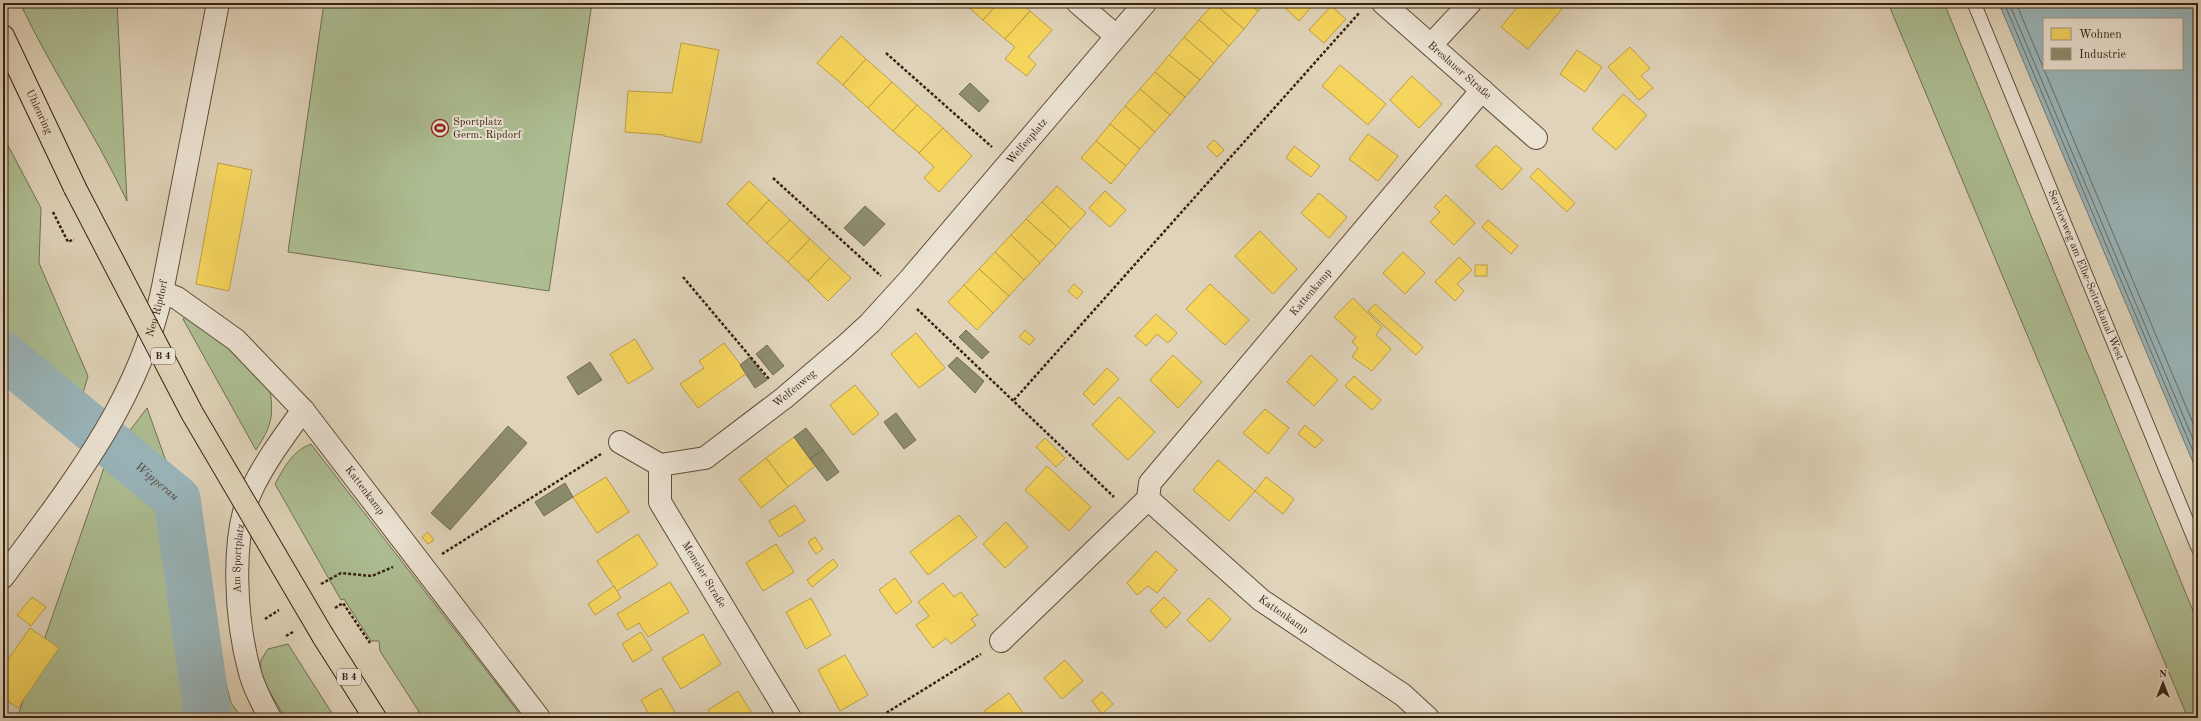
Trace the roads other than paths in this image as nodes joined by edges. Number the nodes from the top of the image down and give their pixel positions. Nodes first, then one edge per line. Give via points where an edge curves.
1 (218, 3) edge
2 (1078, 3) edge
3 (1145, 3) edge
4 (1470, 3) edge
5 (1974, 3) edge
6 (1373, 6) edge
7 (3, 36) edge
8 (1116, 36) junction
9 (1431, 45) junction
10 (1482, 90) junction
11 (1536, 138) dead end
12 (904, 286) joint
13 (162, 292) junction
14 (303, 410) junction
15 (620, 442) road end
16 (660, 466) junction
17 (1148, 499) junction
18 (2198, 548) edge
19 (3, 577) edge
20 (1001, 641) road end
21 (270, 718) edge
22 (376, 718) edge
23 (539, 718) edge
24 (790, 718) edge
25 (1428, 718) edge

1 - 13 street, Neu Ripdorf
2 - 8 street
3 - 8 street, Welfenplatz
4 - 9 street
5 - 18 lane, Serviceweg am Elbe-Seitenkanal West
6 - 9 street, Breslauer Straße
7 - 22 highway, Uhlenring / B 4, bridge via 75,188 192,413 323,636
8 - 12 street, Welfenplatz
9 - 10 street, Breslauer Straße
10 - 11 street, Breslauer Straße
10 - 17 street, Kattenkamp via 1150,483
12 - 16 street, Welfenweg via 850,342 784,398 705,458
13 - 14 street, Kattenkamp via 177,298 236,340
13 - 19 street, Neu Ripdorf via 152,330 117,413 90,458
14 - 21 street, Am Sportplatz via 252,487 242,523 237,568 239,604 250,675
14 - 23 street, Kattenkamp
15 - 16 street
16 - 24 street, Memeler Straße via 660,502
17 - 20 street
17 - 25 street, Kattenkamp via 1261,600 1403,695

